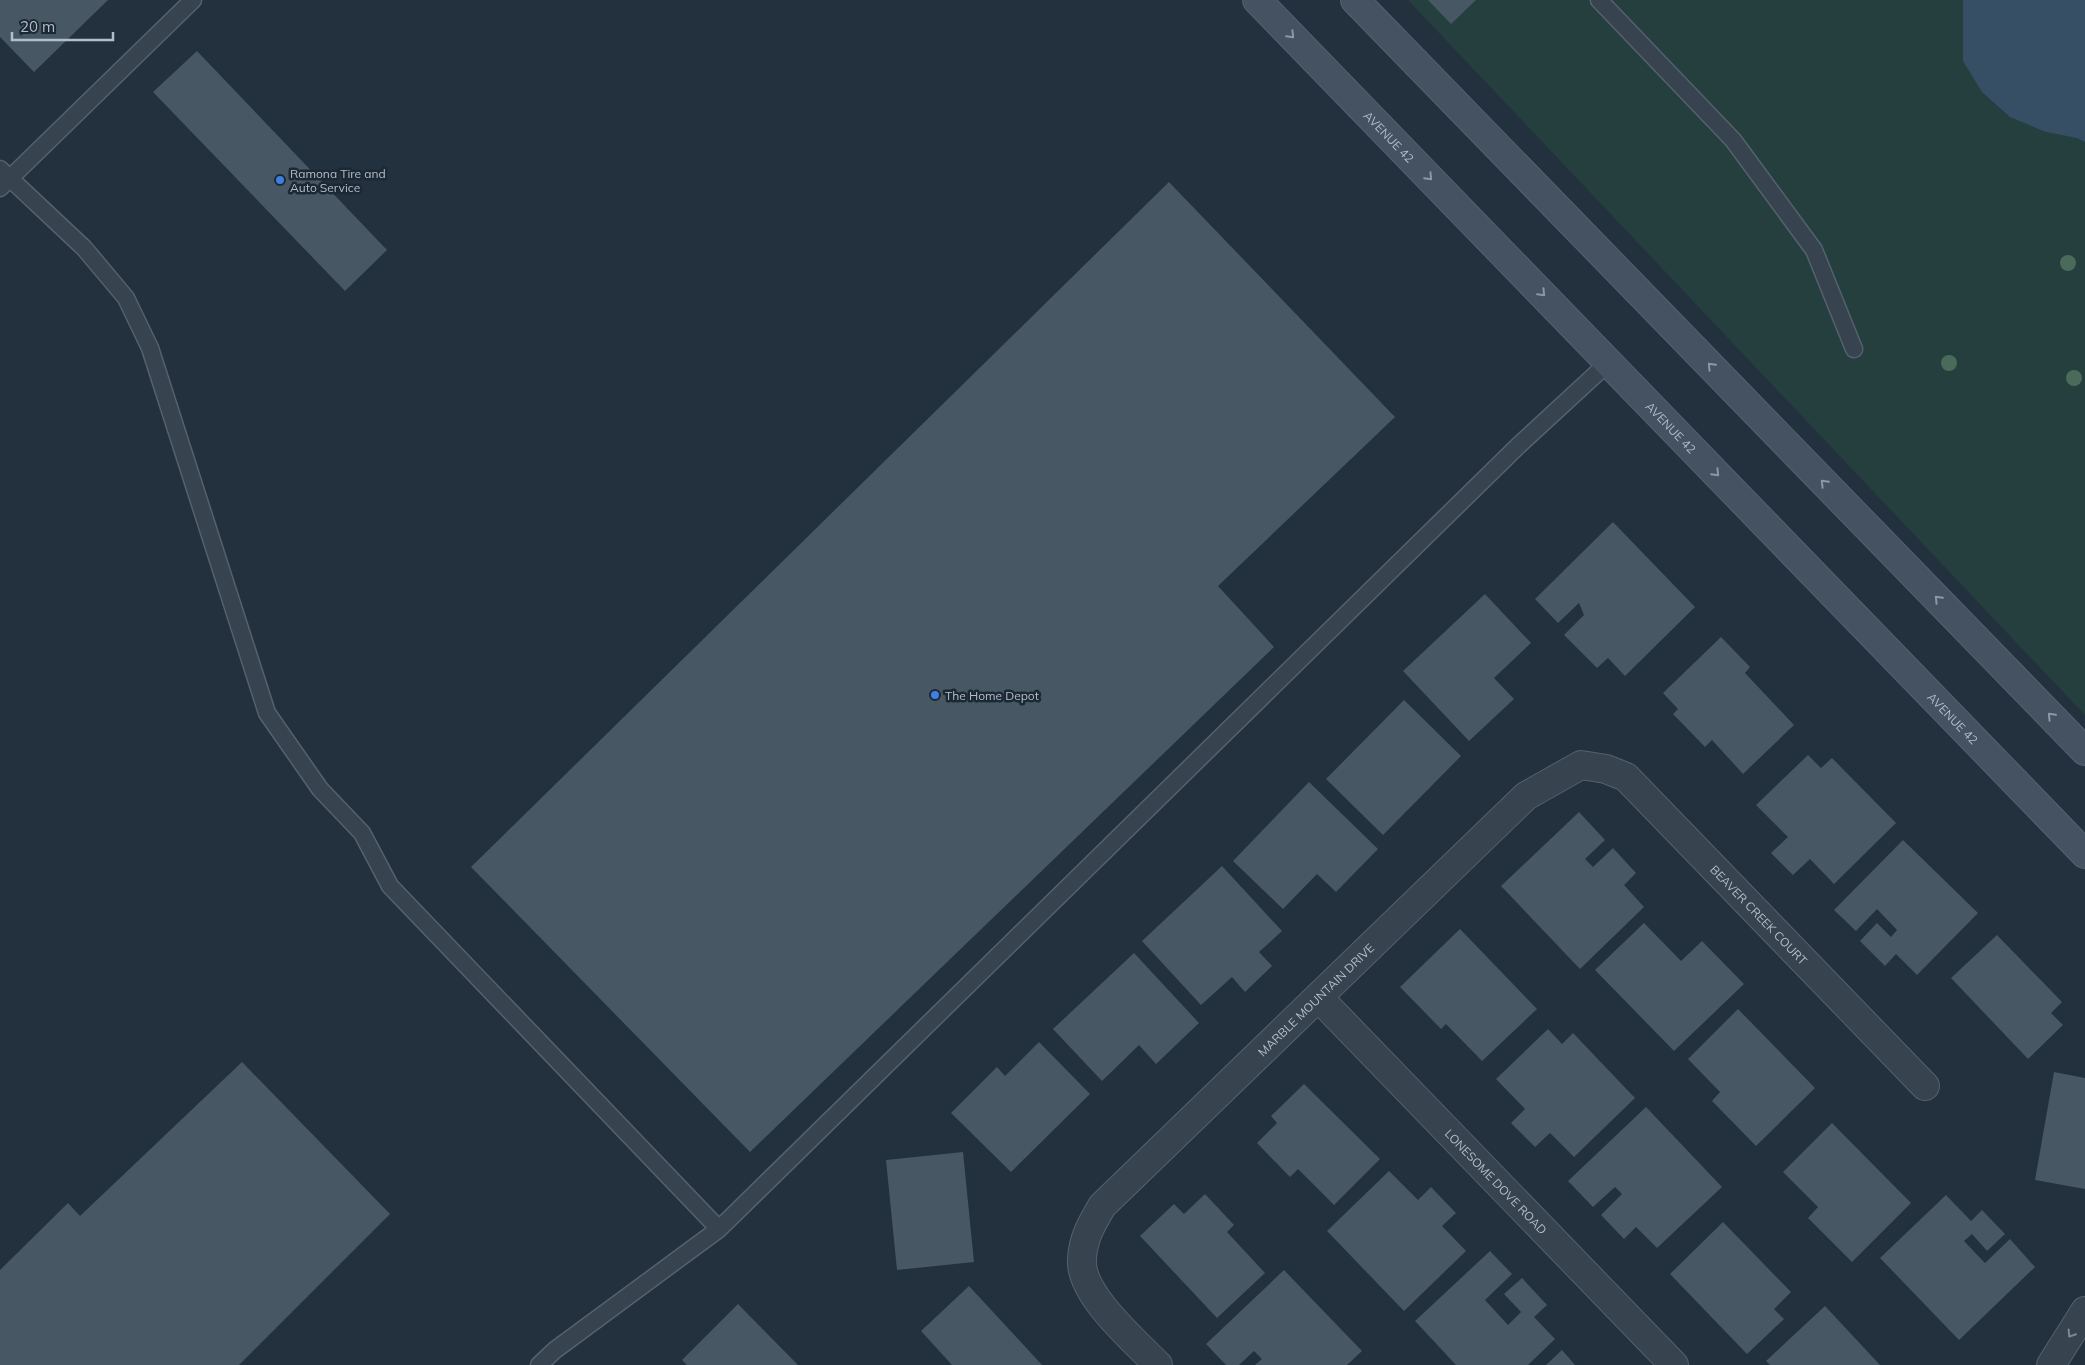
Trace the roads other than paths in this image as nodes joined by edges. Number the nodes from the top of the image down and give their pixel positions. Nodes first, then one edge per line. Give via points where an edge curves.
1 (193, 0) edge
2 (1257, 0) edge
3 (1355, 0) edge
4 (1598, 0) edge
5 (3, 178) edge
6 (1854, 349) dead end
7 (1609, 362) junction
8 (2085, 751) edge
9 (1581, 766) joint
10 (2085, 854) edge
11 (1318, 998) junction
12 (1925, 1086) dead end
13 (719, 1229) junction
14 (2085, 1311) edge
15 (539, 1365) edge
16 (1158, 1365) edge
17 (1674, 1365) edge
18 (2051, 1365) edge

1 - 5 lane
2 -> 7 street, AVENUE 42
8 -> 3 street
4 - 6 lane via 1733,140 1779,202 1814,250
5 - 13 lane via 84,248 126,298 150,348 267,713 320,789 362,833 390,886
7 -> 10 street, AVENUE 42
7 - 13 lane via 1518,446
9 - 11 street, MARBLE MOUNTAIN DRIVE via 1526,796
9 - 12 street, BEAVER CREEK COURT via 1606,769 1626,777
11 - 16 street, MARBLE MOUNTAIN DRIVE via 1102,1206 1087,1231 1081,1261 1088,1284 1100,1305
11 - 17 street, LONESOME DOVE ROAD
13 - 15 lane
14 -> 18 street

